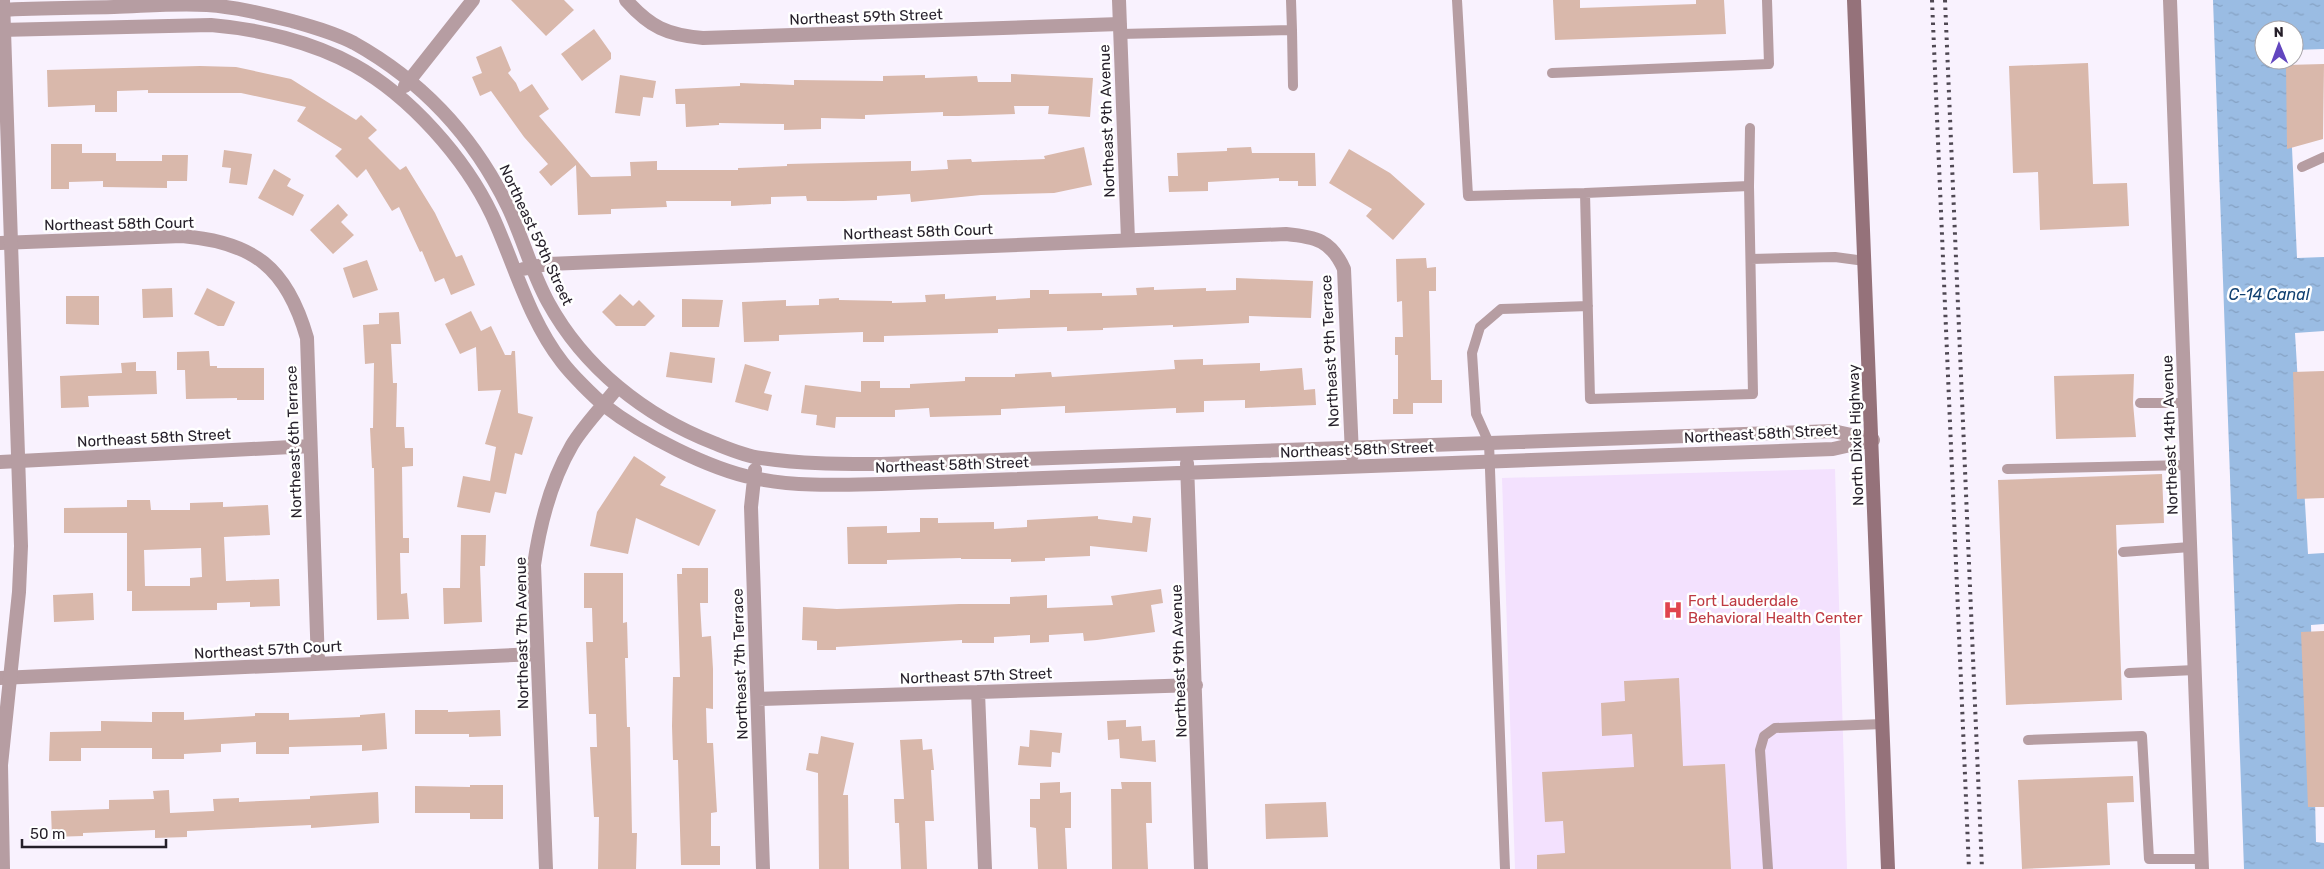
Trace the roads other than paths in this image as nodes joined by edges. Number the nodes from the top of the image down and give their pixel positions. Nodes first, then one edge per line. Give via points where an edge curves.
1 (473, 0) edge
2 (626, 0) edge
3 (1119, 0) edge
4 (1291, 0) edge
5 (1457, 0) edge
6 (1767, 0) edge
7 (1854, 0) edge
8 (2170, 0) edge
9 (2, 6) edge
10 (1120, 29) junction
11 (2, 30) edge
12 (1292, 30) junction
13 (1552, 73) dead end
14 (410, 79) junction
15 (1293, 86) dead end
16 (398, 96) junction
17 (1750, 128) dead end
18 (2324, 157) edge
19 (2302, 167) dead end
20 (1749, 186) junction
21 (1585, 192) junction
22 (1128, 240) junction
23 (1323, 242) joint
24 (5, 243) edge
25 (238, 247) joint
26 (1751, 259) junction
27 (1865, 261) junction
28 (530, 266) junction
29 (514, 271) junction
30 (1588, 306) junction
31 (617, 388) junction
32 (2140, 403) dead end
33 (2185, 403) junction
34 (604, 405) junction
35 (1873, 440) junction
36 (1489, 442) junction
37 (310, 446) junction
38 (1352, 447) junction
39 (1186, 452) junction
40 (758, 458) junction
41 (19, 461) junction
42 (0, 462) edge
43 (1490, 462) junction
44 (2187, 465) junction
45 (1352, 466) junction
46 (2007, 469) dead end
47 (1187, 471) junction
48 (753, 478) junction
49 (2190, 548) junction
50 (2123, 552) dead end
51 (537, 654) junction
52 (318, 664) junction
53 (2194, 670) junction
54 (2129, 673) dead end
55 (4, 678) edge
56 (1196, 684) junction
57 (978, 692) junction
58 (758, 700) junction
59 (1883, 724) junction
60 (2028, 740) dead end
61 (2201, 864) edge
62 (3, 869) edge
63 (546, 869) edge
64 (763, 869) edge
65 (985, 869) edge
66 (1202, 869) edge
67 (1505, 869) edge
68 (1768, 869) edge
69 (1888, 869) edge

1 - 14 street
2 - 10 street, Northeast 59th Street via 636,12 656,26 678,36 703,38
3 - 10 street, Northeast 9th Avenue
4 - 12 lane
5 - 21 lane via 1468,196
6 - 13 lane via 1769,64
7 - 27 main road, North Dixie Highway
8 - 33 street, Northeast 14th Avenue
9 - 11 street
9 - 14 street, Northeast 59th Street via 205,5 242,9 316,27 353,42
10 - 12 lane
10 - 22 street, Northeast 9th Avenue
11 - 16 street via 181,25 233,27 325,52 354,65
11 - 24 street
12 - 15 lane
14 - 16 street
14 - 28 street, Northeast 59th Street via 463,134 483,163 508,207
16 - 29 street via 449,148 469,176 492,215
17 - 20 lane
18 - 19 lane
20 - 21 lane
20 - 26 lane
21 - 30 lane
22 - 23 street, Northeast 58th Court via 1286,234 1309,236
22 - 28 street, Northeast 58th Court
23 - 38 street, Northeast 9th Terrace via 1337,254 1344,269
24 - 25 street, Northeast 58th Court via 182,236 209,238
24 - 41 street
25 - 37 street, Northeast 6th Terrace via 258,258 282,279 300,313 307,338
26 - 27 lane via 1836,257
26 - 30 lane via 1753,394 1590,400
27 - 35 main road, North Dixie Highway
28 - 29 street, Northeast 58th Court
28 - 31 street, Northeast 59th Street via 564,329
29 - 34 street via 529,309 562,362
30 - 36 lane via 1501,309 1480,327 1472,353 1476,414
31 - 34 street, Northeast 7th Avenue
31 - 40 street, Northeast 58th Street via 653,414 692,434
32 - 33 lane
33 - 44 street, Northeast 14th Avenue
34 - 48 street, Northeast 58th Street via 690,454
34 - 51 street, Northeast 7th Avenue via 572,444 539,528 534,565
35 - 36 street, Northeast 58th Street via 1832,431
35 - 43 street, Northeast 58th Street via 1833,449
35 - 59 main road, North Dixie Highway
36 - 38 street, Northeast 58th Street
36 - 43 lane
37 - 41 street, Northeast 58th Street
37 - 52 street, Northeast 6th Terrace
38 - 39 street, Northeast 58th Street
38 - 45 street, Northeast 9th Terrace
39 - 40 street, Northeast 58th Street via 880,464
39 - 47 street, Northeast 9th Avenue
40 - 48 street, Northeast 7th Terrace
41 - 42 street, Northeast 58th Street
41 - 55 street via 19,592
43 - 45 street, Northeast 58th Street
43 - 67 lane
44 - 46 lane
44 - 49 street, Northeast 14th Avenue
45 - 47 street, Northeast 58th Street
47 - 48 street, Northeast 58th Street via 845,485
47 - 56 street, Northeast 9th Avenue
48 - 58 street, Northeast 7th Terrace
49 - 50 lane
49 - 53 street, Northeast 14th Avenue
51 - 52 street, Northeast 57th Court
51 - 63 street, Northeast 7th Avenue
52 - 55 street, Northeast 57th Court
53 - 54 lane
53 - 61 street, Northeast 14th Avenue
55 - 62 street via 1,765
56 - 57 street, Northeast 57th Street
56 - 66 street, Northeast 9th Avenue
57 - 58 street, Northeast 57th Street
57 - 65 street
58 - 64 street, Northeast 7th Terrace
59 - 68 lane via 1775,728 1764,736 1760,750
59 - 69 main road, North Dixie Highway
60 - 61 lane via 2142,736 2148,859

